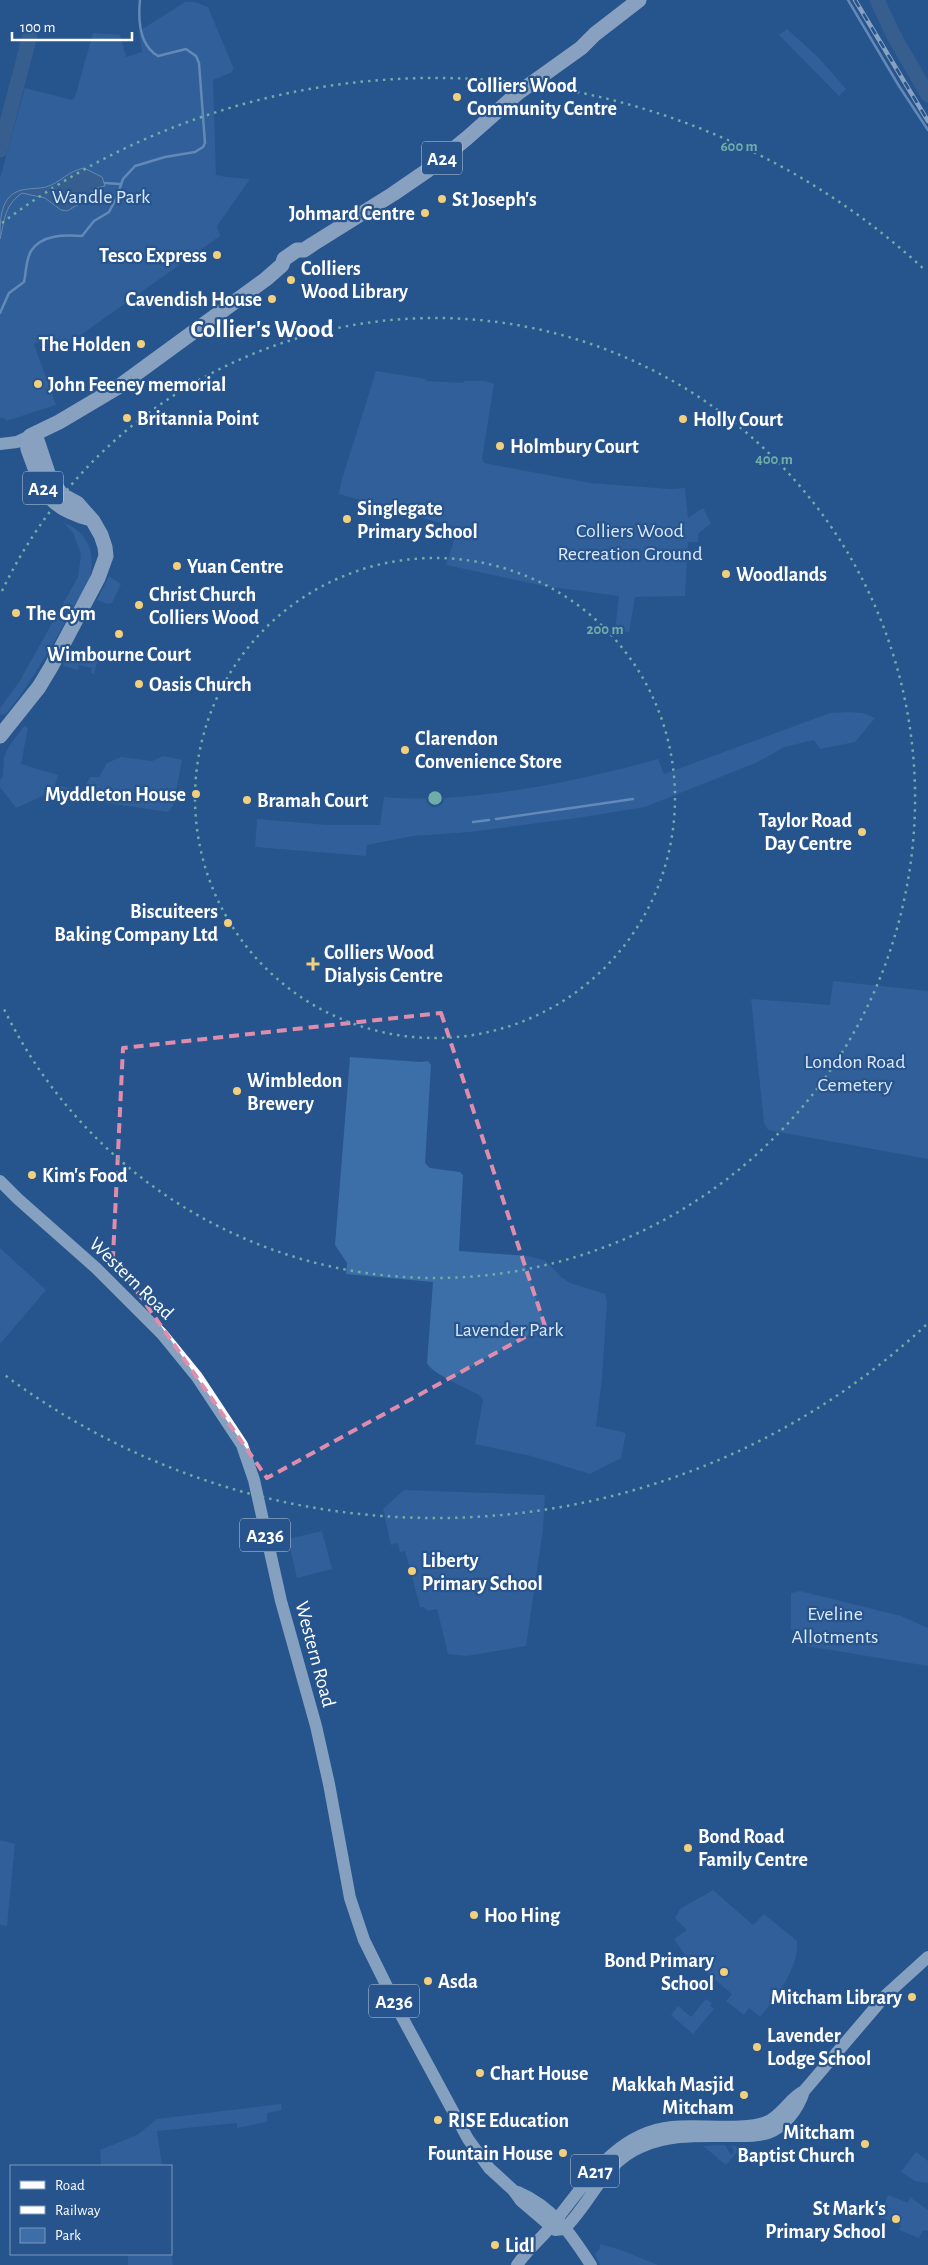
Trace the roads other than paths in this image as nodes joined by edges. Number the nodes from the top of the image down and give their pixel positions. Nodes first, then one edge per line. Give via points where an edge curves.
1 (638, 0) edge
2 (27, 440) junction
3 (0, 442) edge
4 (5, 725) edge
5 (0, 736) edge
6 (0, 1181) edge
7 (928, 1957) edge
8 (558, 2224) junction
9 (517, 2265) edge
10 (591, 2265) edge

1 - 2 highway, A24 via 581,48 518,92 428,170 304,250 284,259 282,265 118,387
2 - 3 main road via 15,435
2 - 4 highway, A24 via 43,489 50,499 74,514 91,519 101,535 106,556 98,578 39,687
4 - 5 highway, A24
6 - 8 main road, Western Road / A236 via 96,1268 162,1334 211,1396 242,1444 316,1726 358,1924 374,1962 456,2119 483,2160 513,2190 531,2199
7 - 8 main road, A217 via 886,1995 804,2091 773,2118 757,2125 670,2127 631,2140 608,2156
8 - 9 main road
8 - 10 main road, A236

